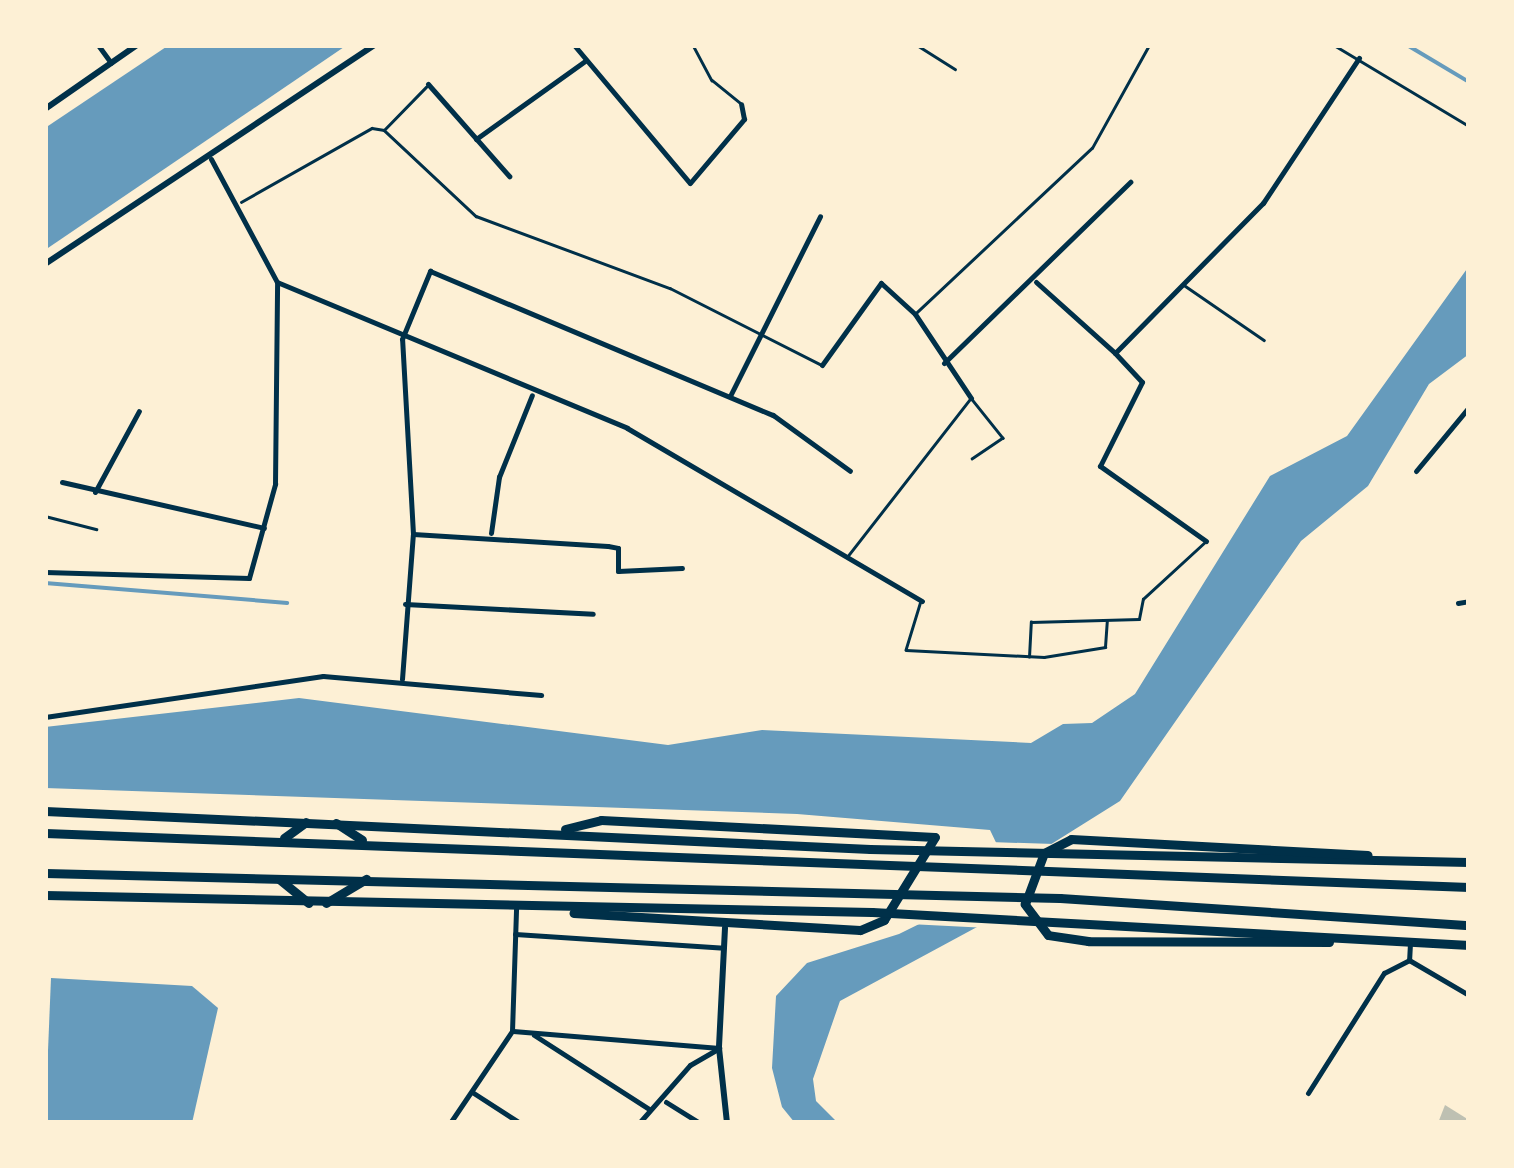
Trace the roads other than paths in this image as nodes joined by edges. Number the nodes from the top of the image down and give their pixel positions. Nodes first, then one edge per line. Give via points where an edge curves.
1 (98, 45) edge
2 (136, 45) edge
3 (374, 45) edge
4 (574, 45) edge
5 (693, 45) edge
6 (916, 45) edge
7 (1149, 45) edge
8 (1334, 45) edge
9 (1359, 58) junction
10 (585, 60) junction
11 (111, 63) junction
12 (954, 70) dead end
13 (428, 84) joint
14 (741, 104) joint
15 (45, 109) edge
16 (1469, 126) edge
17 (384, 130) junction
18 (476, 139) junction
19 (211, 159) junction
20 (509, 176) dead end
21 (1130, 182) dead end
22 (241, 202) junction
23 (820, 216) dead end
24 (45, 264) edge
25 (277, 282) junction
26 (1036, 282) junction
27 (1183, 284) junction
28 (915, 314) junction
29 (754, 333) junction
30 (402, 339) junction
31 (1264, 340) dead end
32 (1116, 353) junction
33 (944, 363) junction
34 (822, 364) joint
35 (532, 395) junction
36 (730, 396) junction
37 (971, 398) junction
38 (1469, 407) edge
39 (138, 411) dead end
40 (972, 459) dead end
41 (1416, 470) dead end
42 (850, 471) dead end
43 (62, 482) dead end
44 (95, 492) junction
45 (45, 516) edge
46 (96, 529) dead end
47 (265, 529) junction
48 (492, 533) junction
49 (412, 534) junction
50 (1206, 540) joint
51 (846, 558) junction
52 (682, 568) dead end
53 (45, 572) edge
54 (922, 601) joint
55 (1469, 601) edge
56 (1458, 603) dead end
57 (405, 604) junction
58 (593, 614) dead end
59 (1107, 621) junction
60 (1029, 657) junction
61 (402, 680) junction
62 (541, 695) dead end
63 (45, 717) edge
64 (45, 811) edge
65 (306, 822) junction
66 (336, 823) junction
67 (553, 832) junction
68 (45, 833) edge
69 (284, 838) junction
70 (365, 842) junction
71 (1396, 860) junction
72 (1469, 862) edge
73 (45, 873) edge
74 (280, 879) junction
75 (367, 879) junction
76 (1469, 887) edge
77 (45, 895) edge
78 (326, 902) junction
79 (309, 903) junction
80 (516, 908) junction
81 (546, 909) junction
82 (1469, 926) edge
83 (725, 928) junction
84 (515, 934) junction
85 (1350, 940) junction
86 (1410, 942) junction
87 (1469, 945) edge
88 (724, 948) junction
89 (1409, 960) junction
90 (1469, 995) edge
91 (512, 1031) junction
92 (531, 1032) junction
93 (720, 1048) junction
94 (472, 1092) junction
95 (1308, 1092) dead end
96 (666, 1102) junction
97 (649, 1109) junction
98 (506, 1114) junction
99 (450, 1123) edge
100 (500, 1123) edge
101 (520, 1123) edge
102 (639, 1123) edge
103 (699, 1123) edge
104 (727, 1123) edge

1 - 11 street
2 - 11 street
3 - 19 street
4 - 10 street
5 - 14 lane via 712,80
6 - 12 lane
7 - 28 lane via 1092,148
8 - 9 lane
9 - 16 lane
9 - 27 street via 1298,158
10 - 14 street via 690,184 744,119
10 - 18 street
11 - 15 street
13 - 17 lane
13 - 18 street
17 - 22 lane via 372,128
17 - 29 lane via 476,216 670,288
18 - 20 street
19 - 22 street
19 - 24 street
21 - 26 street
22 - 25 street
23 - 29 street
25 - 30 street
25 - 47 street via 275,442
26 - 32 street
26 - 33 street
27 - 31 lane
27 - 32 street
28 - 33 street
28 - 34 street via 881,283
29 - 34 lane
29 - 36 street
30 - 35 street
30 - 36 street via 430,271
30 - 49 street
32 - 50 street via 1142,382 1100,466
33 - 37 street
35 - 48 street via 499,477
35 - 51 street via 626,428 715,473
36 - 42 street via 808,433
37 - 40 lane via 1003,438
37 - 51 lane
38 - 41 street
39 - 44 street
43 - 44 street
44 - 47 street
45 - 46 lane
47 - 53 street via 249,578
48 - 49 street
48 - 52 street via 618,548 618,570
49 - 57 street
50 - 59 lane via 1143,598 1139,620
51 - 54 street
54 - 60 lane via 906,650
55 - 56 street
57 - 58 street
57 - 61 street
59 - 60 lane via 1105,647
59 - 60 lane via 1031,622
61 - 62 street
61 - 63 street via 261,681
64 - 65 main road
65 - 66 main road
65 - 69 main road
66 - 67 main road
66 - 70 main road
67 - 71 main road via 870,849
67 - 83 main road via 601,820 935,838 877,926
68 - 69 main road
69 - 70 main road
70 - 76 main road via 869,868
71 - 72 main road
71 - 85 main road via 1071,838 1035,866 1026,904 1048,935 1088,941
73 - 74 main road
74 - 75 main road
74 - 79 main road
75 - 78 main road
75 - 82 main road via 1060,898
77 - 79 main road
78 - 79 main road
78 - 80 main road
80 - 81 main road
80 - 84 street
81 - 83 main road
81 - 85 main road via 872,912
83 - 88 street
84 - 88 street
84 - 91 street
85 - 86 main road
86 - 87 main road
86 - 89 street
88 - 93 street
89 - 90 street
89 - 95 street via 1384,973
91 - 92 street
91 - 94 street
92 - 93 street
92 - 97 street
93 - 96 street via 690,1066
93 - 104 street
94 - 98 street
94 - 99 street
96 - 97 street
96 - 103 street
97 - 102 street
98 - 100 street
98 - 101 street

